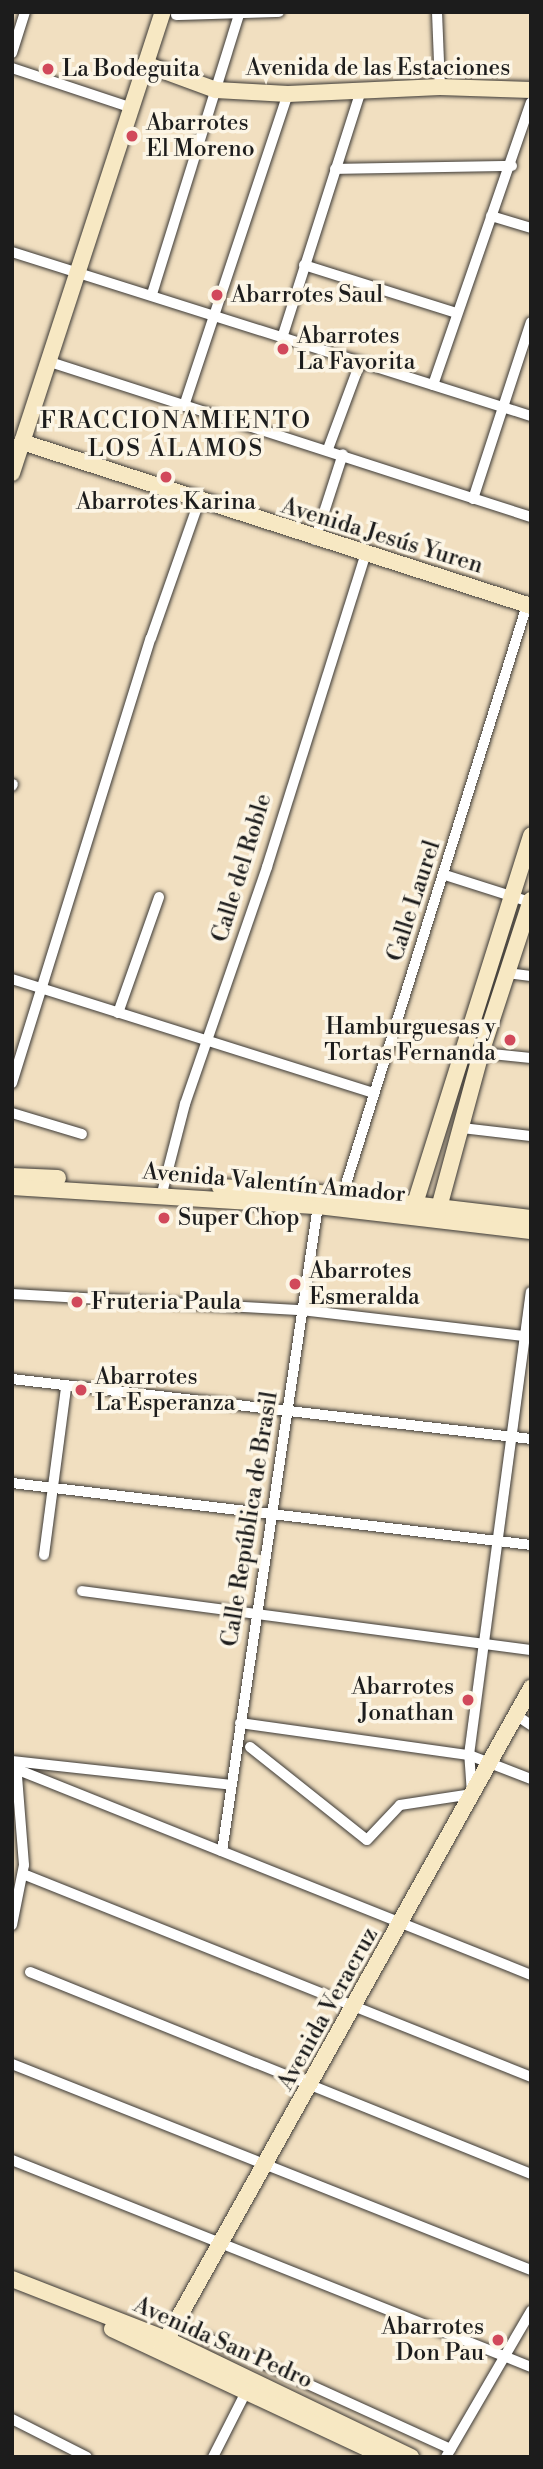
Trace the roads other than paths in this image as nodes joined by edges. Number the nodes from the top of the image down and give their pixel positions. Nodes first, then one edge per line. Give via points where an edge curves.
1 (25, 12) edge
2 (279, 12) edge
3 (437, 12) edge
4 (240, 13) edge
5 (169, 14) edge
6 (12, 53) edge
7 (145, 64) junction
8 (12, 68) edge
9 (440, 87) junction
10 (216, 90) junction
11 (361, 90) junction
12 (531, 90) edge
13 (288, 94) junction
14 (531, 102) edge
15 (132, 108) junction
16 (512, 166) junction
17 (335, 169) junction
18 (491, 216) junction
19 (531, 228) edge
20 (12, 252) edge
21 (304, 265) junction
22 (80, 273) junction
23 (152, 294) junction
24 (456, 313) junction
25 (213, 316) junction
26 (531, 322) edge
27 (282, 338) junction
28 (50, 362) junction
29 (360, 363) junction
30 (433, 386) junction
31 (184, 406) junction
32 (503, 407) junction
33 (531, 415) edge
34 (17, 440) edge
35 (328, 449) junction
36 (342, 454) junction
37 (12, 472) edge
38 (473, 499) junction
39 (199, 502) junction
40 (531, 517) edge
41 (315, 540) junction
42 (365, 556) junction
43 (529, 606) edge
44 (531, 835) edge
45 (445, 876) junction
46 (159, 897) dead end
47 (512, 897) junction
48 (530, 901) edge
49 (507, 973) junction
50 (531, 976) edge
51 (12, 979) edge
52 (40, 988) junction
53 (118, 1013) junction
54 (210, 1041) junction
55 (463, 1051) junction
56 (481, 1053) junction
57 (531, 1058) edge
58 (12, 1083) edge
59 (373, 1093) junction
60 (12, 1113) edge
61 (462, 1128) junction
62 (82, 1134) dead end
63 (531, 1136) edge
64 (12, 1176) edge
65 (12, 1187) edge
66 (163, 1189) junction
67 (318, 1200) junction
68 (340, 1202) junction
69 (412, 1211) junction
70 (438, 1213) junction
71 (531, 1217) edge
72 (531, 1231) edge
73 (531, 1292) edge
74 (12, 1294) edge
75 (302, 1310) junction
76 (527, 1336) edge
77 (12, 1379) edge
78 (66, 1388) junction
79 (288, 1413) junction
80 (513, 1437) junction
81 (531, 1439) edge
82 (12, 1483) edge
83 (54, 1488) junction
84 (274, 1516) junction
85 (499, 1541) junction
86 (531, 1545) edge
87 (44, 1555) dead end
88 (82, 1591) dead end
89 (256, 1617) junction
90 (483, 1645) junction
91 (531, 1650) edge
92 (531, 1688) edge
93 (516, 1715) junction
94 (240, 1723) junction
95 (531, 1725) edge
96 (250, 1747) dead end
97 (469, 1755) junction
98 (490, 1763) junction
99 (15, 1764) edge
100 (531, 1779) edge
101 (232, 1785) junction
102 (472, 1794) junction
103 (222, 1851) junction
104 (20, 1868) edge
105 (14, 1911) edge
106 (402, 1923) junction
107 (12, 1925) edge
108 (30, 1972) dead end
109 (531, 1975) edge
110 (356, 2006) junction
111 (12, 2064) edge
112 (531, 2077) edge
113 (312, 2084) junction
114 (12, 2160) edge
115 (268, 2163) junction
116 (531, 2174) edge
117 (221, 2243) junction
118 (531, 2270) edge
119 (12, 2279) edge
120 (12, 2289) edge
121 (531, 2311) edge
122 (174, 2323) junction
123 (163, 2344) junction
124 (507, 2357) junction
125 (531, 2367) edge
126 (249, 2385) junction
127 (12, 2419) edge
128 (449, 2453) edge
129 (87, 2457) edge
130 (213, 2457) edge
131 (385, 2457) edge
132 (411, 2457) edge

1 - 6 street
2 - 4 street
3 - 9 street
4 - 5 street
4 - 10 street
5 - 7 main road
7 - 10 main road, Avenida de las Estaciones
7 - 15 main road
8 - 15 street
9 - 11 main road, Avenida de las Estaciones
9 - 12 main road, Avenida de las Estaciones
10 - 13 main road, Avenida de las Estaciones
10 - 23 street
11 - 13 main road, Avenida de las Estaciones
11 - 17 street
13 - 25 street
14 - 16 street
15 - 22 main road
16 - 17 street
16 - 18 street
17 - 21 street
18 - 19 street
18 - 24 street
20 - 22 street
21 - 24 street
21 - 27 street
22 - 23 street
22 - 28 main road
23 - 25 street
24 - 30 street
25 - 27 street
25 - 31 street
26 - 32 street
27 - 29 street
28 - 31 street
28 - 34 main road
29 - 30 street
29 - 35 street
30 - 32 street
31 - 35 street
32 - 33 street
32 - 38 street
34 - 37 main road
34 - 39 main road, Avenida Jesús Yuren
35 - 36 street
36 - 38 street
36 - 41 street
38 - 40 street
39 - 41 main road, Avenida Jesús Yuren
39 - 52 street via 167,587
41 - 42 main road, Avenida Jesús Yuren
42 - 43 main road, Avenida Jesús Yuren
42 - 54 street, Calle del Roble
43 - 45 street, Calle Laurel
44 - 47 main road
45 - 47 street
45 - 59 street, Calle Laurel
46 - 53 street
47 - 48 street
47 - 55 main road
48 - 49 main road
49 - 50 street
49 - 56 main road
51 - 52 street
52 - 53 street
52 - 58 street
53 - 54 street
54 - 59 street
54 - 66 street, Calle del Roble via 186,1104
55 - 56 street
55 - 69 main road
56 - 57 street
56 - 61 main road
59 - 68 street, Calle Laurel
60 - 62 street
61 - 63 street
61 - 70 main road
64 - 66 main road, Avenida Valentín Amador
65 - 66 main road, Avenida Valentín Amador
66 - 67 main road, Avenida Valentín Amador
67 - 68 main road, Avenida Valentín Amador
67 - 75 street, Calle República de Brasil
68 - 69 main road, Avenida Valentín Amador
69 - 70 main road, Avenida Valentín Amador
70 - 71 main road, Avenida Valentín Amador
70 - 72 main road, Avenida Valentín Amador
73 - 76 street
74 - 75 street
75 - 76 street
75 - 79 street, Calle República de Brasil
76 - 80 street
77 - 78 street
78 - 79 street
78 - 83 street
79 - 80 street
79 - 84 street, Calle República de Brasil
80 - 81 street
80 - 85 street
82 - 83 street
83 - 84 street
83 - 87 street
84 - 85 street
84 - 89 street, Calle República de Brasil
85 - 86 street
85 - 90 street
88 - 89 street
89 - 90 street
89 - 94 street, Calle República de Brasil
90 - 91 street
90 - 97 street
92 - 93 main road, Avenida Veracruz
93 - 95 street
93 - 98 main road, Avenida Veracruz
94 - 97 street
94 - 101 street, Calle República de Brasil
96 - 102 street via 368,1840 400,1805
97 - 98 street
97 - 102 street
98 - 100 street
98 - 102 main road, Avenida Veracruz
99 - 101 street
99 - 103 street
99 - 104 street
101 - 103 street, Calle República de Brasil
102 - 106 main road, Avenida Veracruz
103 - 106 street
104 - 105 street
104 - 110 street
105 - 107 street
106 - 109 street
106 - 110 main road, Avenida Veracruz
108 - 113 street
110 - 112 street
110 - 113 main road, Avenida Veracruz
111 - 115 street
113 - 115 main road, Avenida Veracruz
113 - 116 street
114 - 117 street
115 - 117 main road, Avenida Veracruz
115 - 118 street
117 - 122 main road, Avenida Veracruz
117 - 124 street
119 - 123 main road, Avenida San Pedro
120 - 123 main road, Avenida San Pedro
121 - 124 street
122 - 123 main road, Avenida Veracruz
122 - 128 street
123 - 126 main road, Avenida San Pedro
124 - 125 street
124 - 128 street
126 - 130 street
126 - 131 main road, Avenida San Pedro
126 - 132 main road, Avenida San Pedro
127 - 129 street

